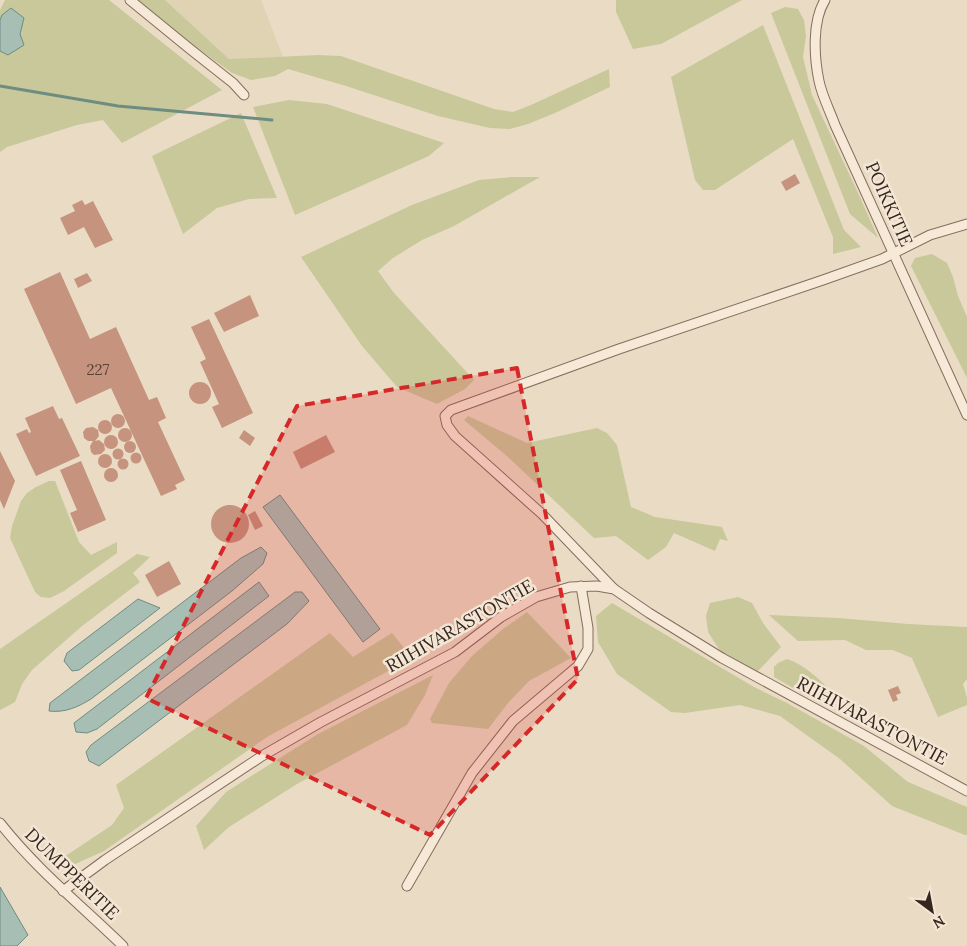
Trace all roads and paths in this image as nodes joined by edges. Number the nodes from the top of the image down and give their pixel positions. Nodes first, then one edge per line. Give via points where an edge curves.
1 (130, 0) edge
2 (825, 0) edge
3 (244, 95) dead end
4 (967, 224) edge
5 (893, 254) junction
6 (967, 415) edge
7 (581, 586) junction
8 (614, 589) junction
9 (967, 791) edge
10 (0, 823) edge
11 (407, 886) dead end
12 (63, 891) junction
13 (123, 946) edge

1 - 3 street via 233,82
2 - 5 street, POIKKITIE via 814,40 819,81 835,125
4 - 5 street via 930,235
5 - 6 street, POIKKITIE
5 - 8 street via 458,407 445,416 455,436 542,514
7 - 8 street, RIIHIVARASTONTIE
7 - 11 street via 588,649 578,666 513,721 472,773
7 - 12 street, RIIHIVARASTONTIE via 536,597 501,617 455,652 304,731 105,860
8 - 9 street, RIIHIVARASTONTIE via 722,658
10 - 12 street, DUMPPERITIE
12 - 13 street, DUMPPERITIE

